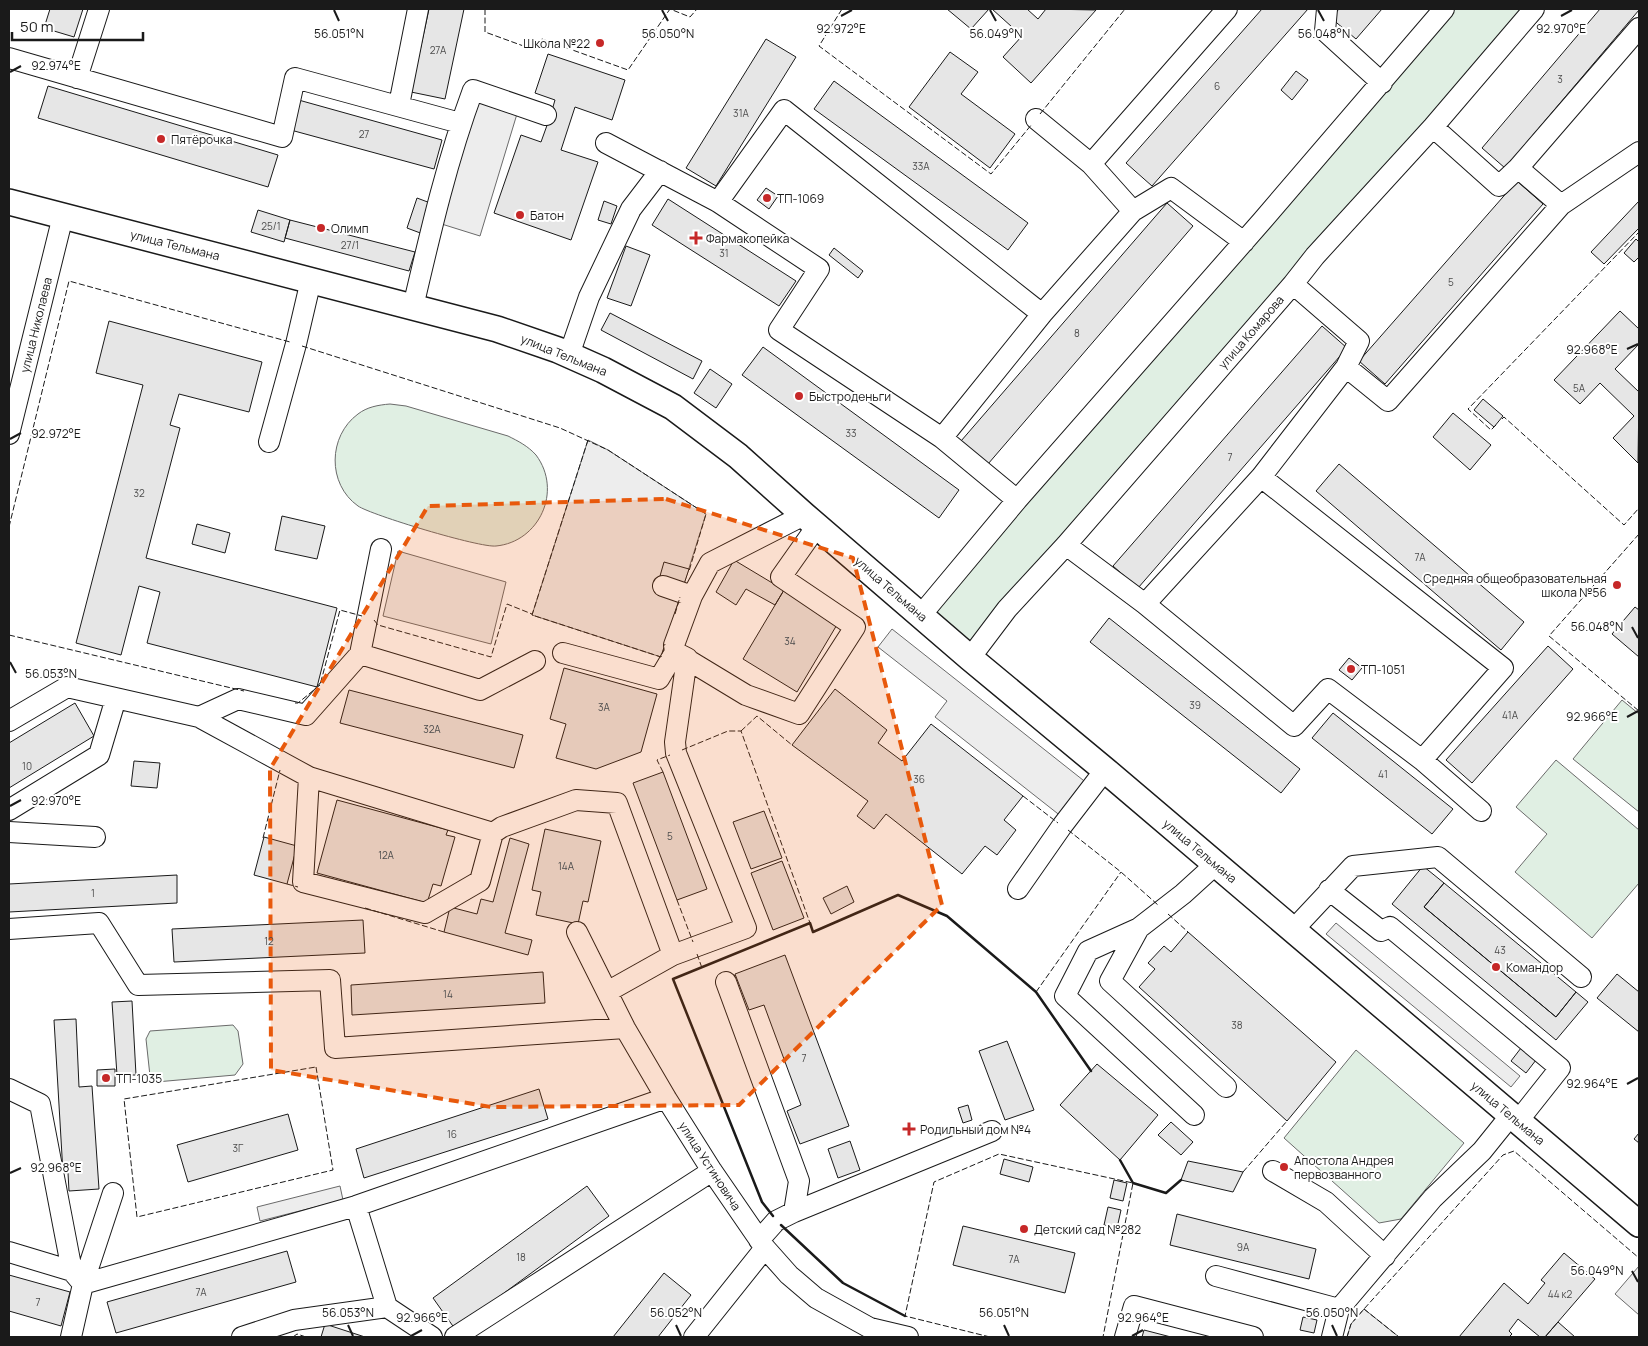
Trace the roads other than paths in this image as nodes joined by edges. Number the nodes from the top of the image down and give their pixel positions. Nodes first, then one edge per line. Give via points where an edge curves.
1 (99, 9) edge
2 (418, 9) edge
3 (1227, 9) edge
4 (1327, 9) edge
5 (1444, 9) edge
6 (1534, 9) edge
7 (1639, 28) edge
8 (9, 58) edge
9 (77, 78) junction
10 (1382, 83) junction
11 (398, 106) junction
12 (546, 115) dead end
13 (1036, 119) dead end
14 (460, 124) junction
15 (1433, 128) junction
16 (606, 143) dead end
17 (1639, 152) edge
18 (1091, 164) junction
19 (1518, 168) junction
20 (660, 171) junction
21 (9, 202) edge
22 (718, 202) junction
23 (1561, 205) junction
24 (1133, 211) junction
25 (63, 216) junction
26 (1244, 242) junction
27 (311, 280) junction
28 (1293, 284) junction
29 (413, 307) junction
30 (1042, 314) junction
31 (569, 355) junction
32 (1346, 367) junction
33 (9, 434) edge
34 (942, 438) junction
35 (269, 442) dead end
36 (1261, 477) junction
37 (1017, 500) junction
38 (810, 520) junction
39 (1066, 546) junction
40 (381, 549) dead end
41 (663, 586) dead end
42 (692, 596) junction
43 (1145, 604) junction
44 (921, 614) junction
45 (563, 653) dead end
46 (360, 654) junction
47 (681, 655) junction
48 (970, 658) junction
49 (534, 662) dead end
50 (116, 698) junction
51 (200, 717) junction
52 (9, 721) edge
53 (1422, 760) junction
54 (1105, 770) junction
55 (309, 777) junction
56 (9, 810) edge
57 (1481, 811) dead end
58 (9, 832) edge
59 (493, 833) junction
60 (95, 837) dead end
61 (1216, 864) junction
62 (1018, 889) dead end
63 (1329, 890) junction
64 (1139, 928) junction
65 (9, 929) edge
66 (1293, 930) junction
67 (577, 932) dead end
68 (673, 955) junction
69 (1581, 977) dead end
70 (726, 982) dead end
71 (607, 992) junction
72 (625, 1028) junction
73 (1226, 1087) dead end
74 (9, 1089) edge
75 (666, 1098) junction
76 (1194, 1116) dead end
77 (1515, 1118) junction
78 (992, 1131) dead end
79 (712, 1171) junction
80 (1273, 1171) dead end
81 (113, 1193) dead end
82 (356, 1206) junction
83 (794, 1212) junction
84 (1639, 1224) edge
85 (762, 1244) junction
86 (9, 1252) edge
87 (1384, 1256) junction
88 (1216, 1276) dead end
89 (77, 1277) junction
90 (386, 1306) junction
91 (1339, 1309) junction
92 (869, 1332) edge
93 (71, 1337) edge
94 (242, 1337) edge
95 (432, 1337) edge
96 (455, 1337) edge
97 (694, 1337) edge
98 (908, 1337) edge
99 (1126, 1337) edge
100 (1253, 1337) edge
101 (1332, 1337) edge

1 - 9 street
2 - 11 street
3 - 18 street
4 - 10 street via 1325,31
5 - 10 street
6 - 15 street, улица Комарова
7 - 19 street
8 - 9 street
9 - 11 street via 282,137 294,78
10 - 26 street
11 - 14 street
12 - 14 street via 473,90
13 - 18 street
14 - 29 street
15 - 19 street via 1499,186
15 - 28 street, улица Комарова
16 - 20 street
17 - 23 street
18 - 24 street
19 - 23 street
20 - 22 street
20 - 31 street via 631,208 589,298
21 - 25 main road, улица Тельмана
22 - 30 street via 784,110
22 - 34 street via 819,269 779,330
23 - 32 street via 1388,401
24 - 26 street via 1171,188
24 - 30 street
25 - 27 main road, улица Тельмана
25 - 33 street, улица Николаева
26 - 37 street
27 - 29 main road, улица Тельмана
27 - 35 street
28 - 32 street via 1359,341
28 - 39 street, улица Комарова
29 - 31 main road, улица Тельмана via 497,329
30 - 34 street
31 - 38 main road, улица Тельмана via 673,407 738,456
32 - 36 street
34 - 37 street
36 - 43 street
36 - 53 street via 1504,668
37 - 44 street
38 - 42 street via 710,563
38 - 44 main road, улица Тельмана
38 - 47 street via 780,577 855,627 799,714 746,694
39 - 43 street
39 - 48 street, улица Комарова via 1007,609
40 - 46 street
41 - 42 street
42 - 47 street via 674,645
43 - 53 street via 1294,726 1328,689
44 - 48 main road, улица Тельмана
45 - 47 street via 659,679
46 - 49 street via 480,690
46 - 51 street via 306,715 238,700
47 - 68 street via 674,742 676,753 746,928
48 - 54 main road, улица Тельмана
50 - 51 street
50 - 52 street via 67,687
50 - 56 street via 99,755
51 - 55 street
53 - 57 street
54 - 61 main road, улица Тельмана
54 - 62 street
55 - 59 street
55 - 59 street via 303,882 425,913 480,881
58 - 60 street
59 - 68 street via 576,800 617,803
61 - 64 street
61 - 66 main road, улица Тельмана
63 - 66 street
63 - 69 street via 1353,866 1438,857
63 - 77 street via 1381,932 1390,927 1560,1068
64 - 73 street via 1110,981
64 - 76 street via 1088,951 1065,996
65 - 72 street via 99,923 138,985 330,980 335,1048
66 - 77 main road, улица Тельмана
67 - 71 street, улица Устиновича
68 - 71 street
70 - 83 street via 799,1181
71 - 72 street, улица Устиновича
72 - 75 street, улица Устиновича
74 - 89 street via 40,1104
75 - 79 street, улица Устиновича
75 - 82 street
77 - 84 main road, улица Тельмана
77 - 87 street via 1433,1198
78 - 83 street
79 - 85 street, улица Устиновича
79 - 96 street
80 - 87 street via 1326,1202
81 - 89 street
82 - 89 street
82 - 90 street
83 - 85 street via 776,1221
85 - 92 street, улица Устиновича via 789,1275 816,1298
85 - 97 street
86 - 89 street
87 - 91 street
88 - 91 street
89 - 93 street
90 - 94 street via 294,1320
90 - 95 street
91 - 101 street
92 - 98 street, улица Устиновича
99 - 100 street via 1134,1306

